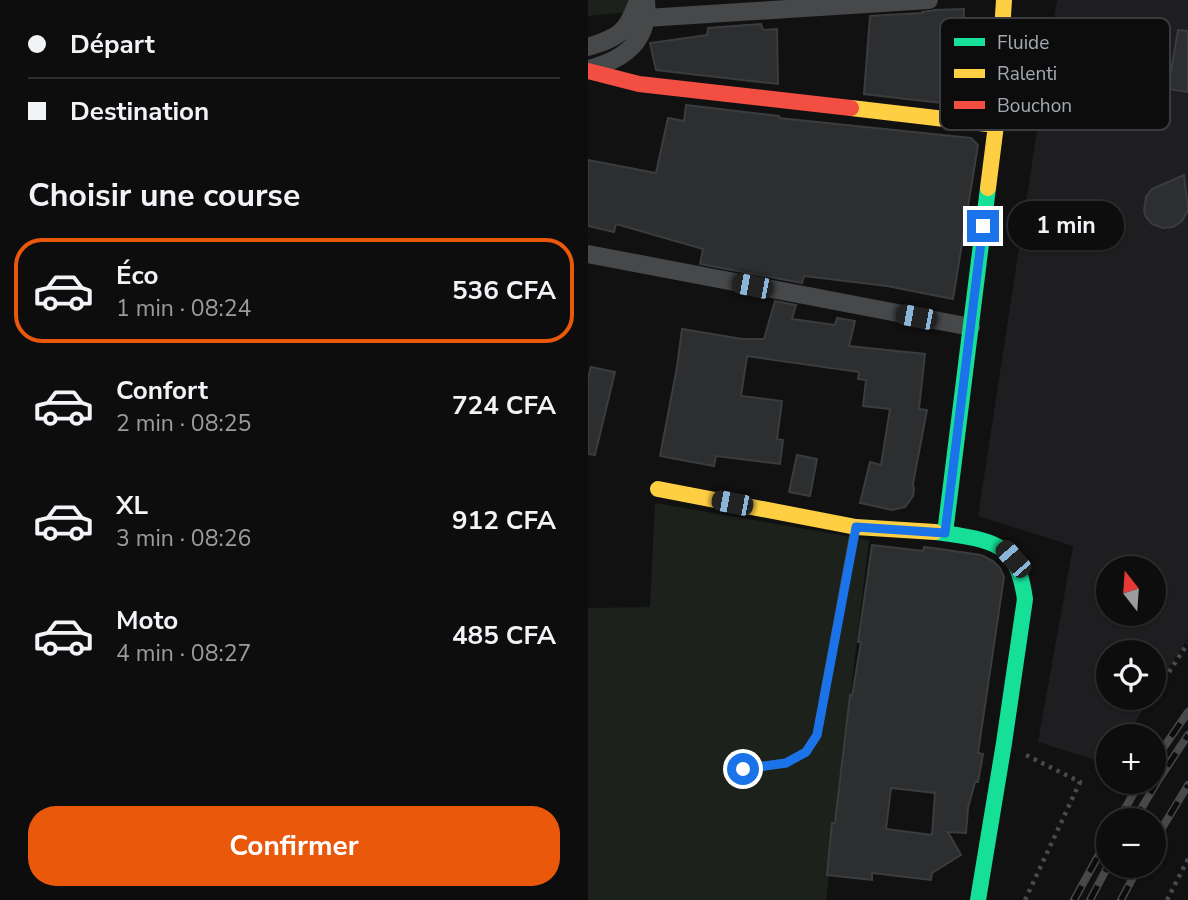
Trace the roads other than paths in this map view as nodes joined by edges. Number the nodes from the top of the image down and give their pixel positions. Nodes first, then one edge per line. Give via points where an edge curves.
1 (638, 0) edge
2 (917, 0) edge
3 (929, 0) edge
4 (1004, 0) edge
5 (785, 4) edge
6 (646, 9) edge
7 (1003, 18) edge
8 (588, 47) edge
9 (588, 70) edge
10 (940, 119) edge
11 (995, 130) edge
12 (588, 254) edge
13 (971, 327) junction
14 (658, 489) dead end
15 (856, 527) junction
16 (945, 533) junction
17 (743, 769) dead end
18 (978, 900) edge

1 - 8 street via 622,32
2 - 3 street
2 - 5 street
4 - 7 street
5 - 6 street
6 - 9 street via 634,45 617,59
9 - 10 street via 639,84
11 - 13 street
12 - 13 street
13 - 16 street
14 - 15 street
15 - 16 street
15 - 17 lane via 817,735 806,752 786,763
16 - 18 street via 1003,548 1022,579 1025,599

